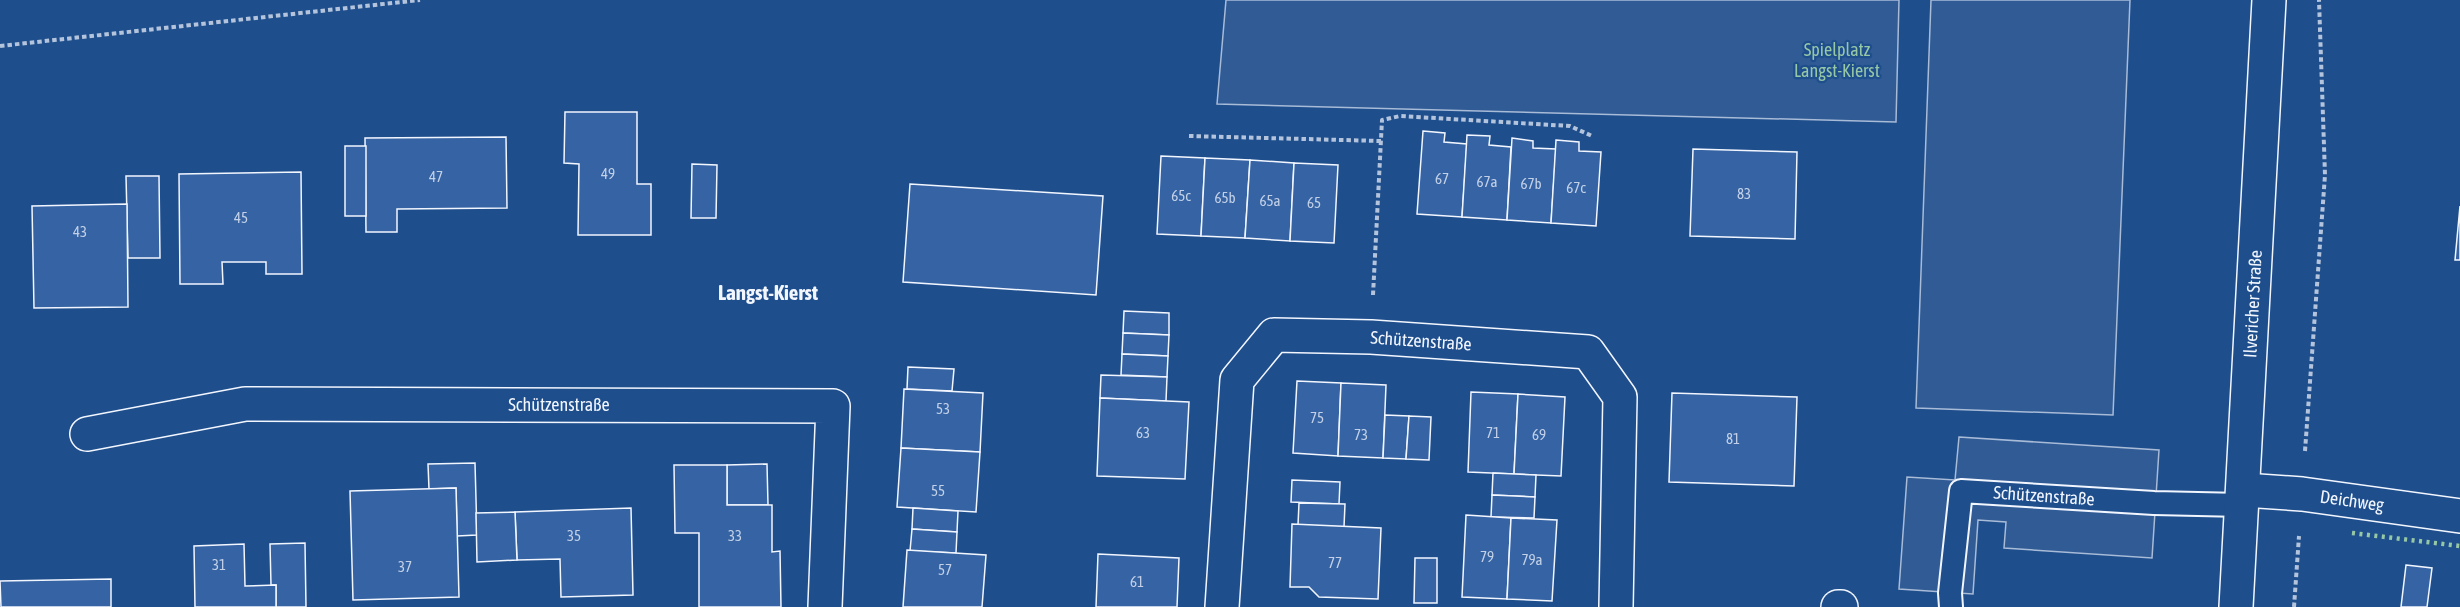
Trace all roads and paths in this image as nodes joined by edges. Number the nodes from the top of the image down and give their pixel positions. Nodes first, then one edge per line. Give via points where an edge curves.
1 (420, 0) edge
2 (2269, 0) edge
3 (2319, 0) edge
4 (0, 46) edge
5 (1189, 136) dead end
6 (1592, 136) dead end
7 (1381, 141) junction
8 (1371, 337) junction
9 (87, 434) dead end
10 (2302, 494) junction
11 (2243, 497) junction
12 (2460, 516) edge
13 (825, 607) edge
14 (1222, 607) edge
15 (1616, 607) edge
16 (1951, 607) edge
17 (2236, 607) edge
18 (2294, 607) edge

1 - 4 path
2 - 11 street, Ilvericher Straße
3 - 10 path via 2325,175
5 - 7 path
6 - 7 path via 1570,126 1400,116 1382,120
7 - 8 path
8 - 14 street, Schützenstraße via 1274,335 1237,380
8 - 15 street, Schützenstraße via 1588,352 1620,397
9 - 13 street, Schützenstraße via 244,405 833,406
10 - 11 street, Deichweg
10 - 12 street, Deichweg
10 - 18 path
11 - 16 lane, Schützenstraße via 2154,504 1961,491
11 - 17 street, Ilvericher Straße

